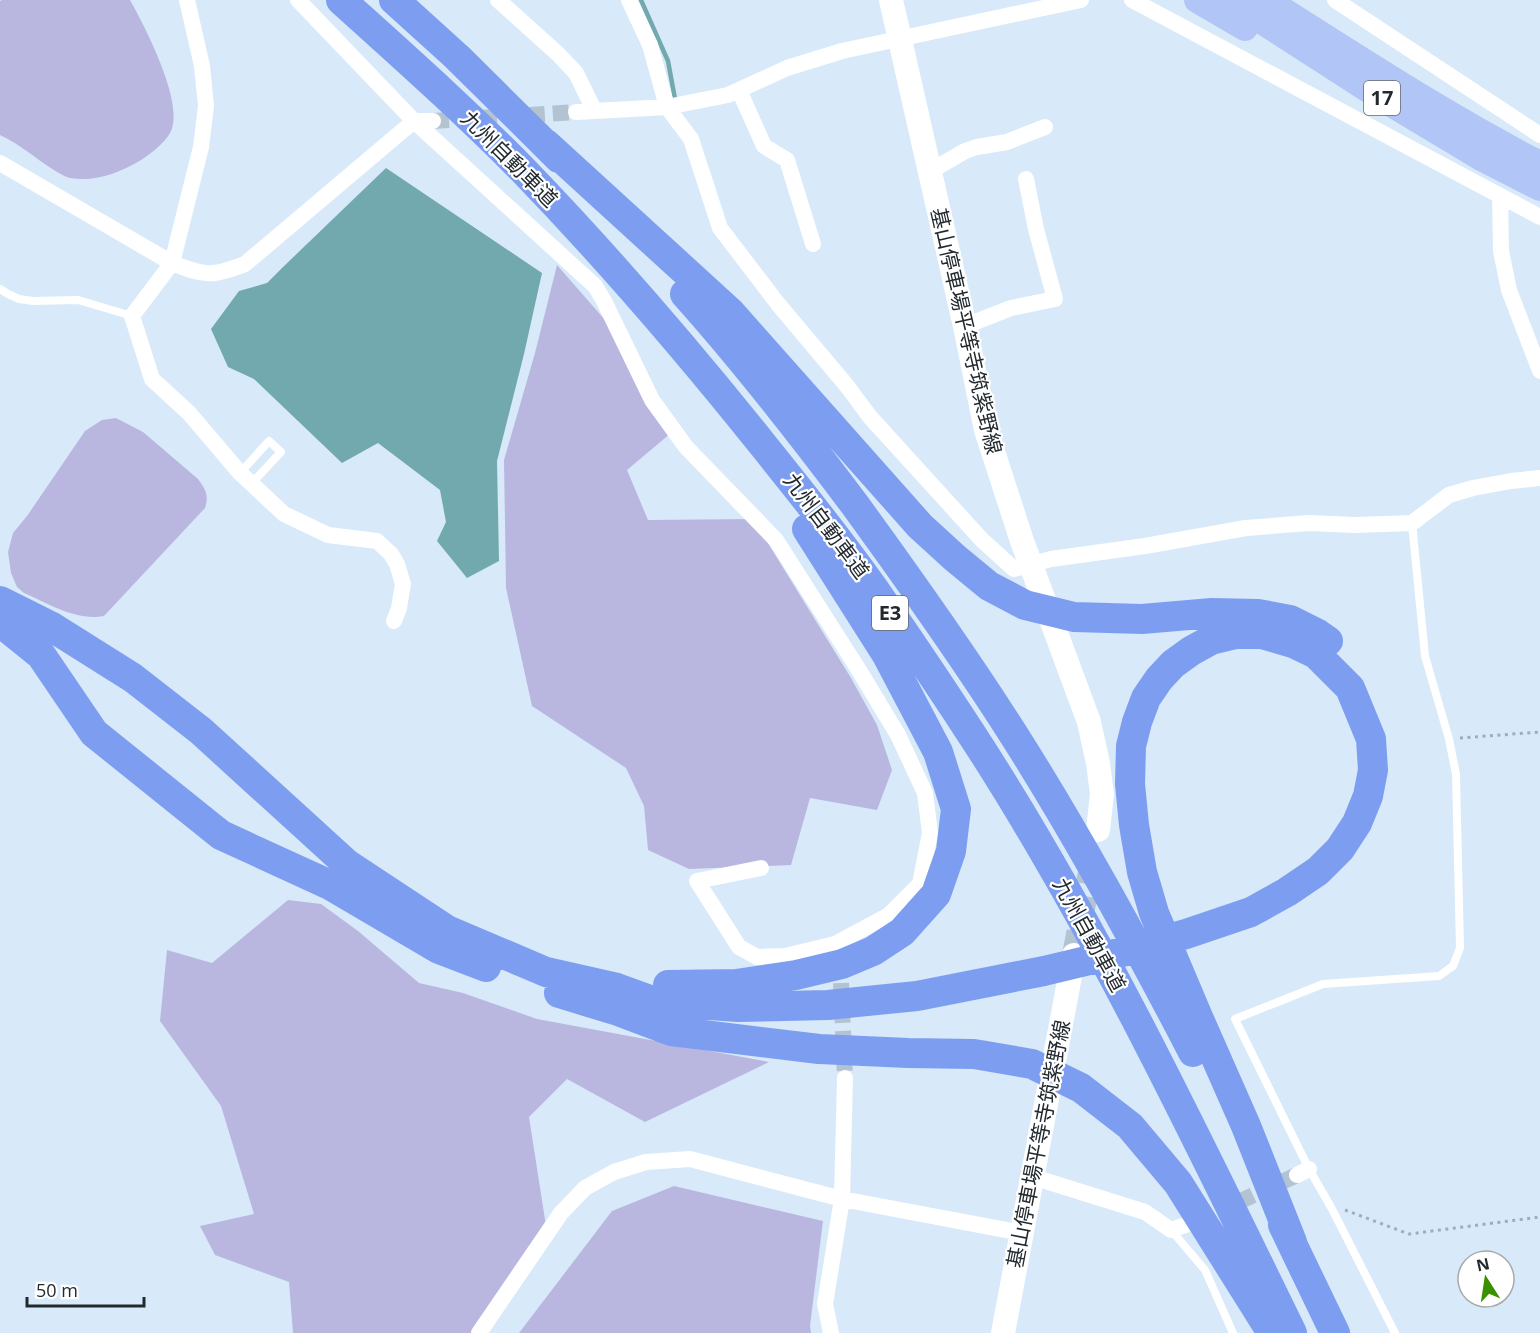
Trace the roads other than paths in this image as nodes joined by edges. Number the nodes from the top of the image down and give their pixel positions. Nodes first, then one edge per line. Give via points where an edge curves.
1 (187, 0) edge
2 (298, 0) edge
3 (341, 0) edge
4 (394, 0) edge
5 (498, 0) edge
6 (629, 0) edge
7 (891, 0) edge
8 (1081, 0) edge
9 (1132, 0) edge
10 (1197, 0) edge
11 (1229, 0) edge
12 (1335, 0) edge
13 (1271, 2) edge
14 (899, 39) junction
15 (739, 90) junction
16 (1378, 96) junction
17 (667, 107) junction
18 (594, 110) junction
19 (576, 112) tunnel mouth
20 (414, 121) junction
21 (433, 121) tunnel mouth
22 (1045, 127) dead end
23 (1540, 135) edge
24 (546, 144) junction
25 (0, 163) edge
26 (1540, 164) edge
27 (930, 172) junction
28 (1026, 179) dead end
29 (1540, 188) edge
30 (1500, 196) junction
31 (1540, 217) edge
32 (813, 244) dead end
33 (172, 263) junction
34 (0, 289) edge
35 (132, 316) junction
36 (965, 326) junction
37 (1540, 371) edge
38 (714, 383) junction
39 (1540, 478) edge
40 (1412, 523) junction
41 (1031, 565) junction
42 (0, 600) edge
43 (394, 621) dead end
44 (0, 622) edge
45 (1098, 830) tunnel mouth
46 (761, 868) dead end
47 (1188, 942) junction
48 (1074, 955) tunnel mouth
49 (618, 999) junction
50 (845, 1078) tunnel mouth
51 (1033, 1177) junction
52 (842, 1199) junction
53 (1191, 1223) tunnel mouth
54 (1171, 1230) junction
55 (1022, 1233) junction
56 (1292, 1242) junction
57 (479, 1333) edge
58 (831, 1333) edge
59 (1003, 1333) edge
60 (1233, 1333) edge
61 (1272, 1333) edge
62 (1292, 1333) edge
63 (1335, 1333) edge
64 (1395, 1333) edge

1 - 33 street via 202,66 206,106 201,147
2 - 20 street
3 - 38 highway, 九州自動車道 / E3 via 520,168 611,264
4 - 24 highway, 九州自動車道 / E3
5 - 18 street via 576,73
6 - 17 street via 650,45
7 - 14 main road, 基山停車場平等寺筑紫野線
8 - 14 street
9 - 30 street
10 - 16 main road via 1309,69
11 - 16 main road, 17
12 - 23 street
13 - 26 main road, 17 via 1382,74
14 - 15 street via 787,68
14 - 27 main road, 基山停車場平等寺筑紫野線
15 - 17 street
15 - 32 street via 764,146 787,160
16 - 29 main road, 17
17 - 18 street
17 - 41 street via 691,139 720,228 778,304 870,417 982,540 1014,569
18 - 19 street
20 - 21 street
20 - 33 street via 245,264 222,273 199,273
20 - 46 street via 595,286 652,400 686,447 776,540 898,735 925,793 930,833 920,884 889,915 837,950 757,957 739,947 697,881
22 - 27 street via 1007,142 965,151
24 - 47 highway via 730,312 920,526 989,586 1025,605 1074,617 1142,619 1212,613 1258,614 1290,620 1341,650 1359,669 1384,717 1391,766 1380,823 1365,848 1326,891 1301,907 1270,922
24 - 56 highway, 九州自動車道 / E3 via 648,252 750,369 832,474 955,647 1017,740 1121,916
25 - 33 street
27 - 36 main road, 基山停車場平等寺筑紫野線
28 - 36 street via 1055,299 1011,308
30 - 31 street
30 - 37 street via 1501,250 1509,290
33 - 35 street
34 - 35 lane via 19,299 78,300
35 - 43 street via 152,379 284,514 328,535 376,541 391,554 403,584
36 - 41 main road, 基山停車場平等寺筑紫野線 via 986,430
38 - 49 highway via 887,655 938,752 956,810 951,851 936,894 902,932 873,951 842,964 796,975
38 - 62 highway, 九州自動車道 / E3 via 872,586 1046,855 1201,1147
39 - 40 street via 1449,495
40 - 41 street via 1309,523 1246,528
40 - 64 lane via 1425,656 1456,774 1460,948 1453,966 1439,976 1323,984 1235,1019 1303,1172 1329,1204
41 - 45 main road, 基山停車場平等寺筑紫野線 via 1089,722 1102,794
42 - 49 highway via 134,678 201,731 347,864 447,930
44 - 49 highway via 41,655 94,733 221,835 330,885 439,949 538,987
47 - 49 highway via 1114,954 1046,980 828,1005 738,1007
47 - 56 highway via 1251,912 1318,871 1340,849 1368,796 1373,770 1371,739 1350,688 1316,654 1293,643 1262,634 1236,634 1211,640 1173,664 1146,698 1137,722 1131,746 1130,784 1142,872 1154,913
48 - 51 main road, 基山停車場平等寺筑紫野線
49 - 61 highway via 671,1031 819,1049 974,1054 1032,1064 1081,1088 1130,1126 1178,1183
50 - 52 street
51 - 54 street via 1145,1212
51 - 55 main road, 基山停車場平等寺筑紫野線
52 - 55 street
52 - 57 street via 690,1159 646,1162 614,1172 585,1188 561,1213
52 - 58 street via 825,1304
53 - 54 street
54 - 60 lane via 1205,1270
55 - 59 main road, 基山停車場平等寺筑紫野線
56 - 63 highway, 九州自動車道 / E3

